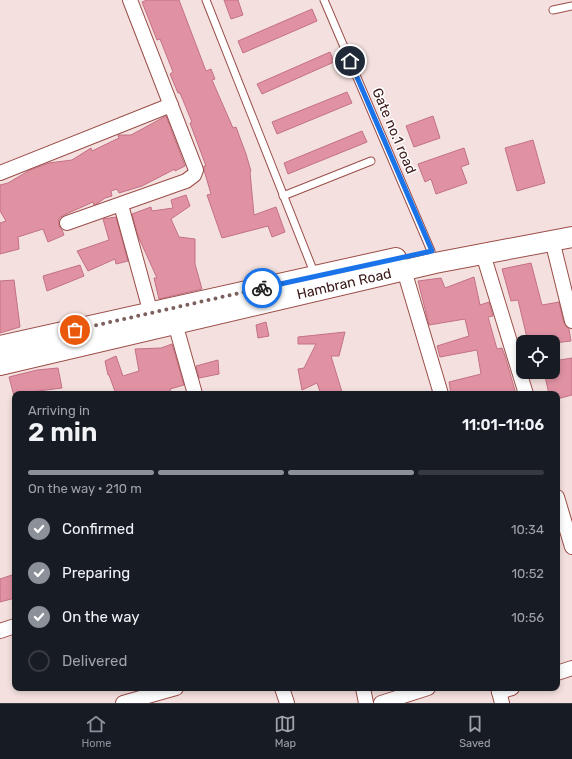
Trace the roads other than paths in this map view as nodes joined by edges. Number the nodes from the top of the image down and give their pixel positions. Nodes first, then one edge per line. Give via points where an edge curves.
1 (130, 0) edge
2 (206, 0) edge
3 (324, 0) edge
4 (572, 6) edge
5 (554, 10) dead end
6 (171, 105) junction
7 (371, 161) dead end
8 (0, 173) edge
9 (283, 196) junction
10 (121, 205) junction
11 (67, 223) dead end
12 (572, 223) edge
13 (572, 236) edge
14 (552, 240) junction
15 (432, 251) junction
16 (484, 254) junction
17 (404, 270) junction
18 (315, 276) junction
19 (173, 316) junction
20 (153, 321) junction
21 (572, 321) edge
22 (0, 346) edge
23 (0, 365) edge
24 (194, 391) edge
25 (440, 391) edge
26 (525, 391) edge
27 (560, 507) edge
28 (572, 547) edge
29 (12, 627) edge
30 (0, 631) edge
31 (572, 668) edge
32 (560, 672) edge
33 (163, 691) edge
34 (283, 691) edge
35 (363, 691) edge
36 (423, 691) edge
37 (136, 697) edge
38 (412, 698) edge
39 (123, 703) edge
40 (287, 703) edge
41 (366, 703) edge
42 (381, 703) edge

1 - 6 street
2 - 9 lane
3 - 15 lane, Gate no.1 road
4 - 5 lane
6 - 8 street
6 - 10 street via 196,172 186,181
7 - 9 lane
9 - 18 lane
10 - 11 street
10 - 20 street
12 - 15 main road, Hambran Road
13 - 14 main road, Hambran Road
14 - 16 main road, Hambran Road
14 - 21 street
15 - 18 main road, Hambran Road
16 - 17 main road, Hambran Road
16 - 26 street
17 - 19 main road, Hambran Road
17 - 25 street
18 - 19 main road, Hambran Road
19 - 20 main road, Hambran Road
19 - 24 street
20 - 22 main road, Hambran Road
20 - 23 main road, Hambran Road
27 - 28 street
29 - 30 street
31 - 32 street
33 - 37 street
34 - 40 street
35 - 41 street
36 - 38 street
37 - 39 street
38 - 42 street

